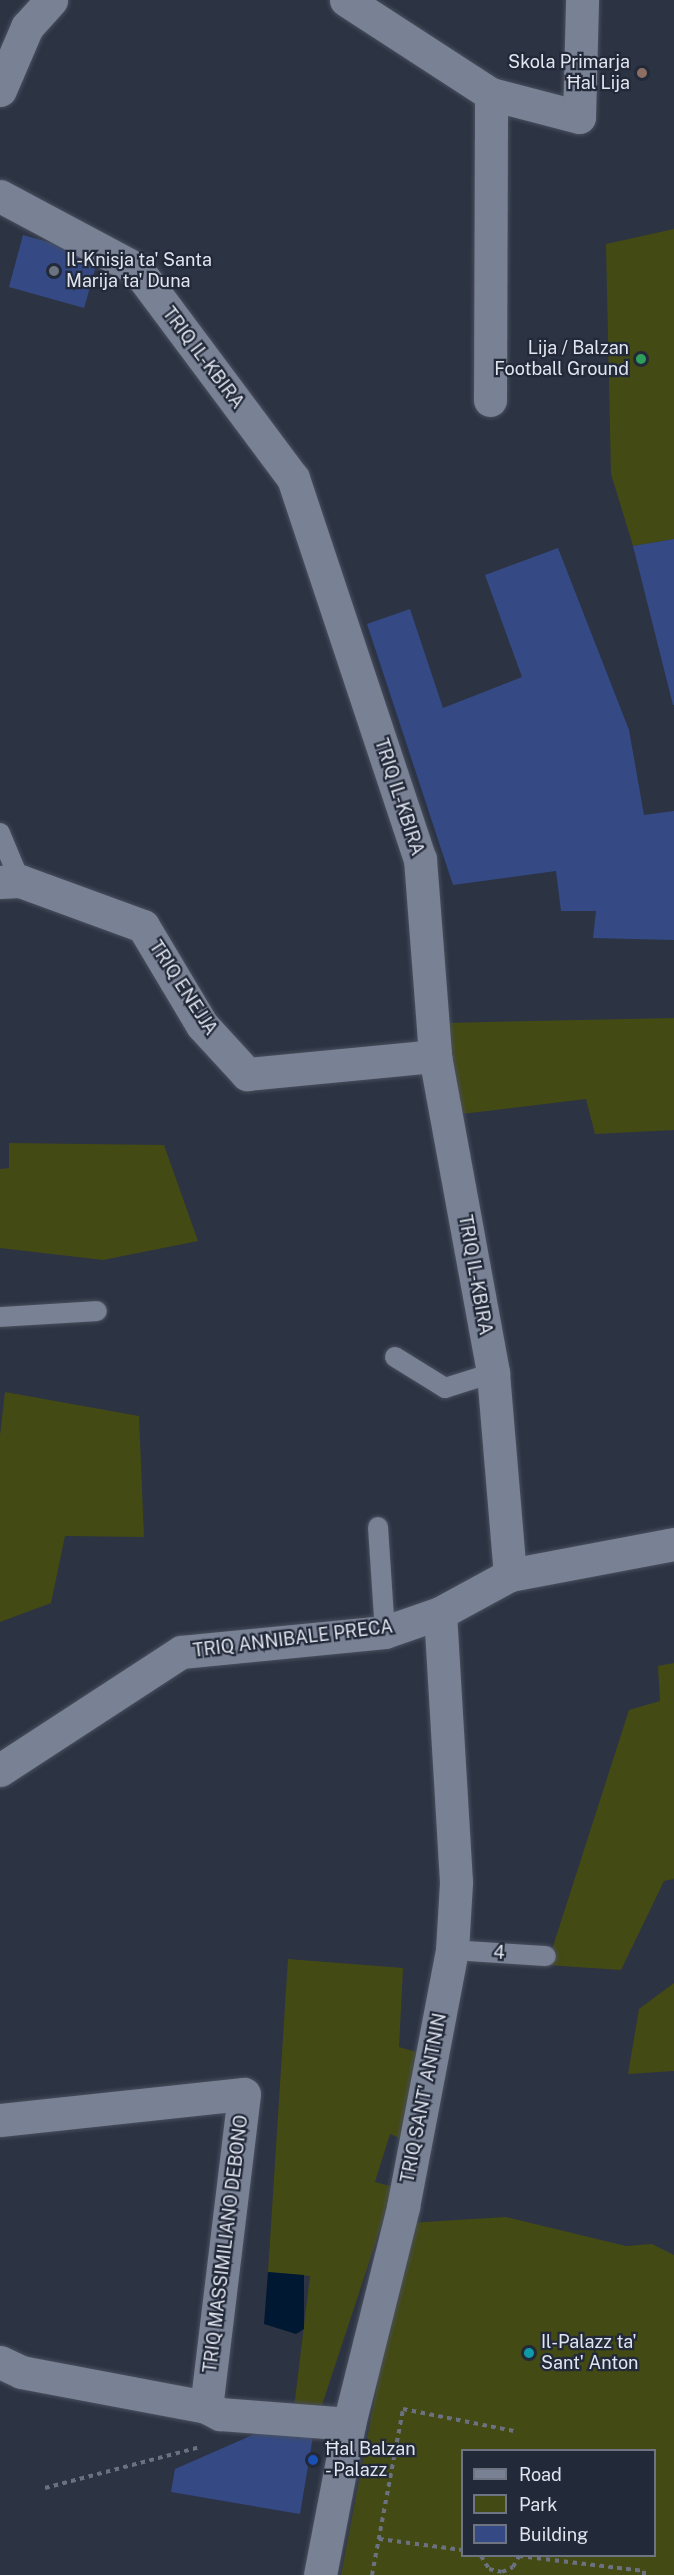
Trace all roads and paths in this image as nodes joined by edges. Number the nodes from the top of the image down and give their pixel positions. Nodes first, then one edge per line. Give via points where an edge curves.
1 (51, 0) edge
2 (346, 0) edge
3 (582, 0) edge
4 (0, 90) edge
5 (491, 94) junction
6 (0, 196) edge
7 (490, 400) dead end
8 (0, 833) edge
9 (10, 882) edge
10 (435, 1056) junction
11 (97, 1311) dead end
12 (0, 1317) edge
13 (395, 1357) dead end
14 (493, 1372) junction
15 (378, 1527) dead end
16 (674, 1544) edge
17 (510, 1575) junction
18 (440, 1613) junction
19 (385, 1632) junction
20 (0, 1770) edge
21 (452, 1950) junction
22 (546, 1956) dead end
23 (0, 2120) edge
24 (0, 2362) edge
25 (213, 2410) junction
26 (348, 2424) junction
27 (514, 2431) dead end
28 (45, 2488) dead end
29 (379, 2539) junction
30 (461, 2550) edge
31 (482, 2557) edge
32 (518, 2557) edge
33 (527, 2557) edge
34 (320, 2575) edge
35 (372, 2575) edge
36 (644, 2575) edge

1 - 4 street via 27,27
2 - 5 street
3 - 5 street via 579,117
5 - 7 street
6 - 10 street, TRIQ IL-KBIRA via 137,269 293,478 420,859
8 - 9 lane
9 - 10 street, TRIQ ENEJJA via 143,926 202,1025 247,1074
10 - 14 street, TRIQ IL-KBIRA
11 - 12 lane
13 - 14 lane via 445,1388
14 - 17 street, TRIQ IL-KBIRA
15 - 19 lane
16 - 17 street
17 - 18 street
18 - 19 street, TRIQ ANNIBALE PRECA
18 - 21 street, TRIQ SANT' ANTNIN via 456,1882
19 - 20 street, TRIQ ANNIBALE PRECA via 181,1652
21 - 22 lane, 4
21 - 26 street, TRIQ SANT' ANTNIN via 403,2207
23 - 25 street, TRIQ MASSIMILIANO DEBONO via 244,2094
24 - 25 street via 21,2372
25 - 26 street
25 - 28 path via 203,2446
26 - 34 street, TRIQ SANT' ANTNIN
27 - 29 path via 403,2409
29 - 30 path
29 - 35 path
31 - 32 path via 489,2569 502,2572 513,2567
33 - 36 path via 644,2571

